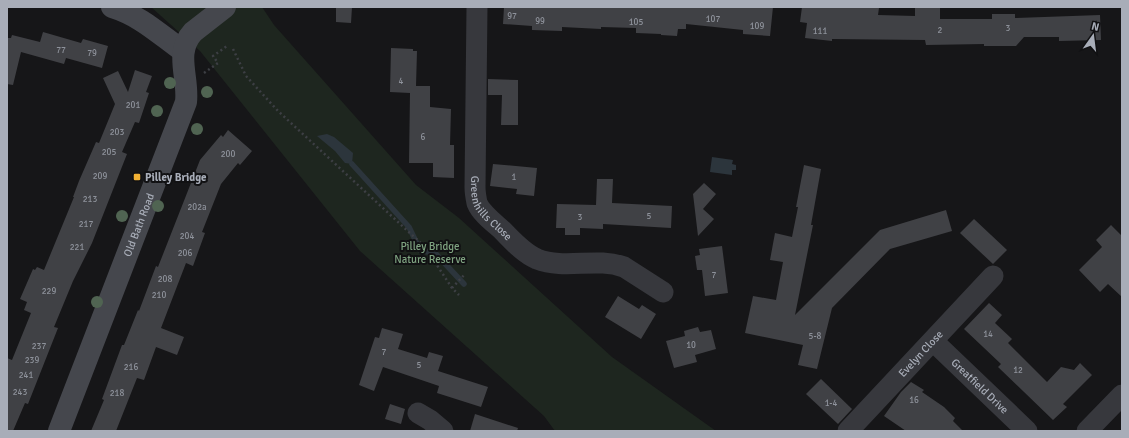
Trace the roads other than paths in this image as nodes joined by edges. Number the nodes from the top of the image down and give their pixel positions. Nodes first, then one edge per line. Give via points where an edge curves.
1 (112, 7) edge
2 (225, 7) edge
3 (477, 7) edge
4 (183, 51) junction
5 (993, 276) dead end
6 (663, 292) dead end
7 (933, 341) junction
8 (1122, 395) edge
9 (418, 413) dead end
10 (59, 431) edge
11 (443, 431) edge
12 (848, 431) edge
13 (1027, 431) edge
14 (1087, 431) edge

1 - 4 street via 138,17
2 - 4 street via 189,37
3 - 6 street, Greenhills Close via 475,187 478,203 487,216 526,253 536,259 559,264 618,265
4 - 10 street, Old Bath Road via 186,102
5 - 7 street, Evelyn Close
7 - 12 street, Evelyn Close
7 - 13 street, Greatfield Drive
8 - 14 street
9 - 11 street

